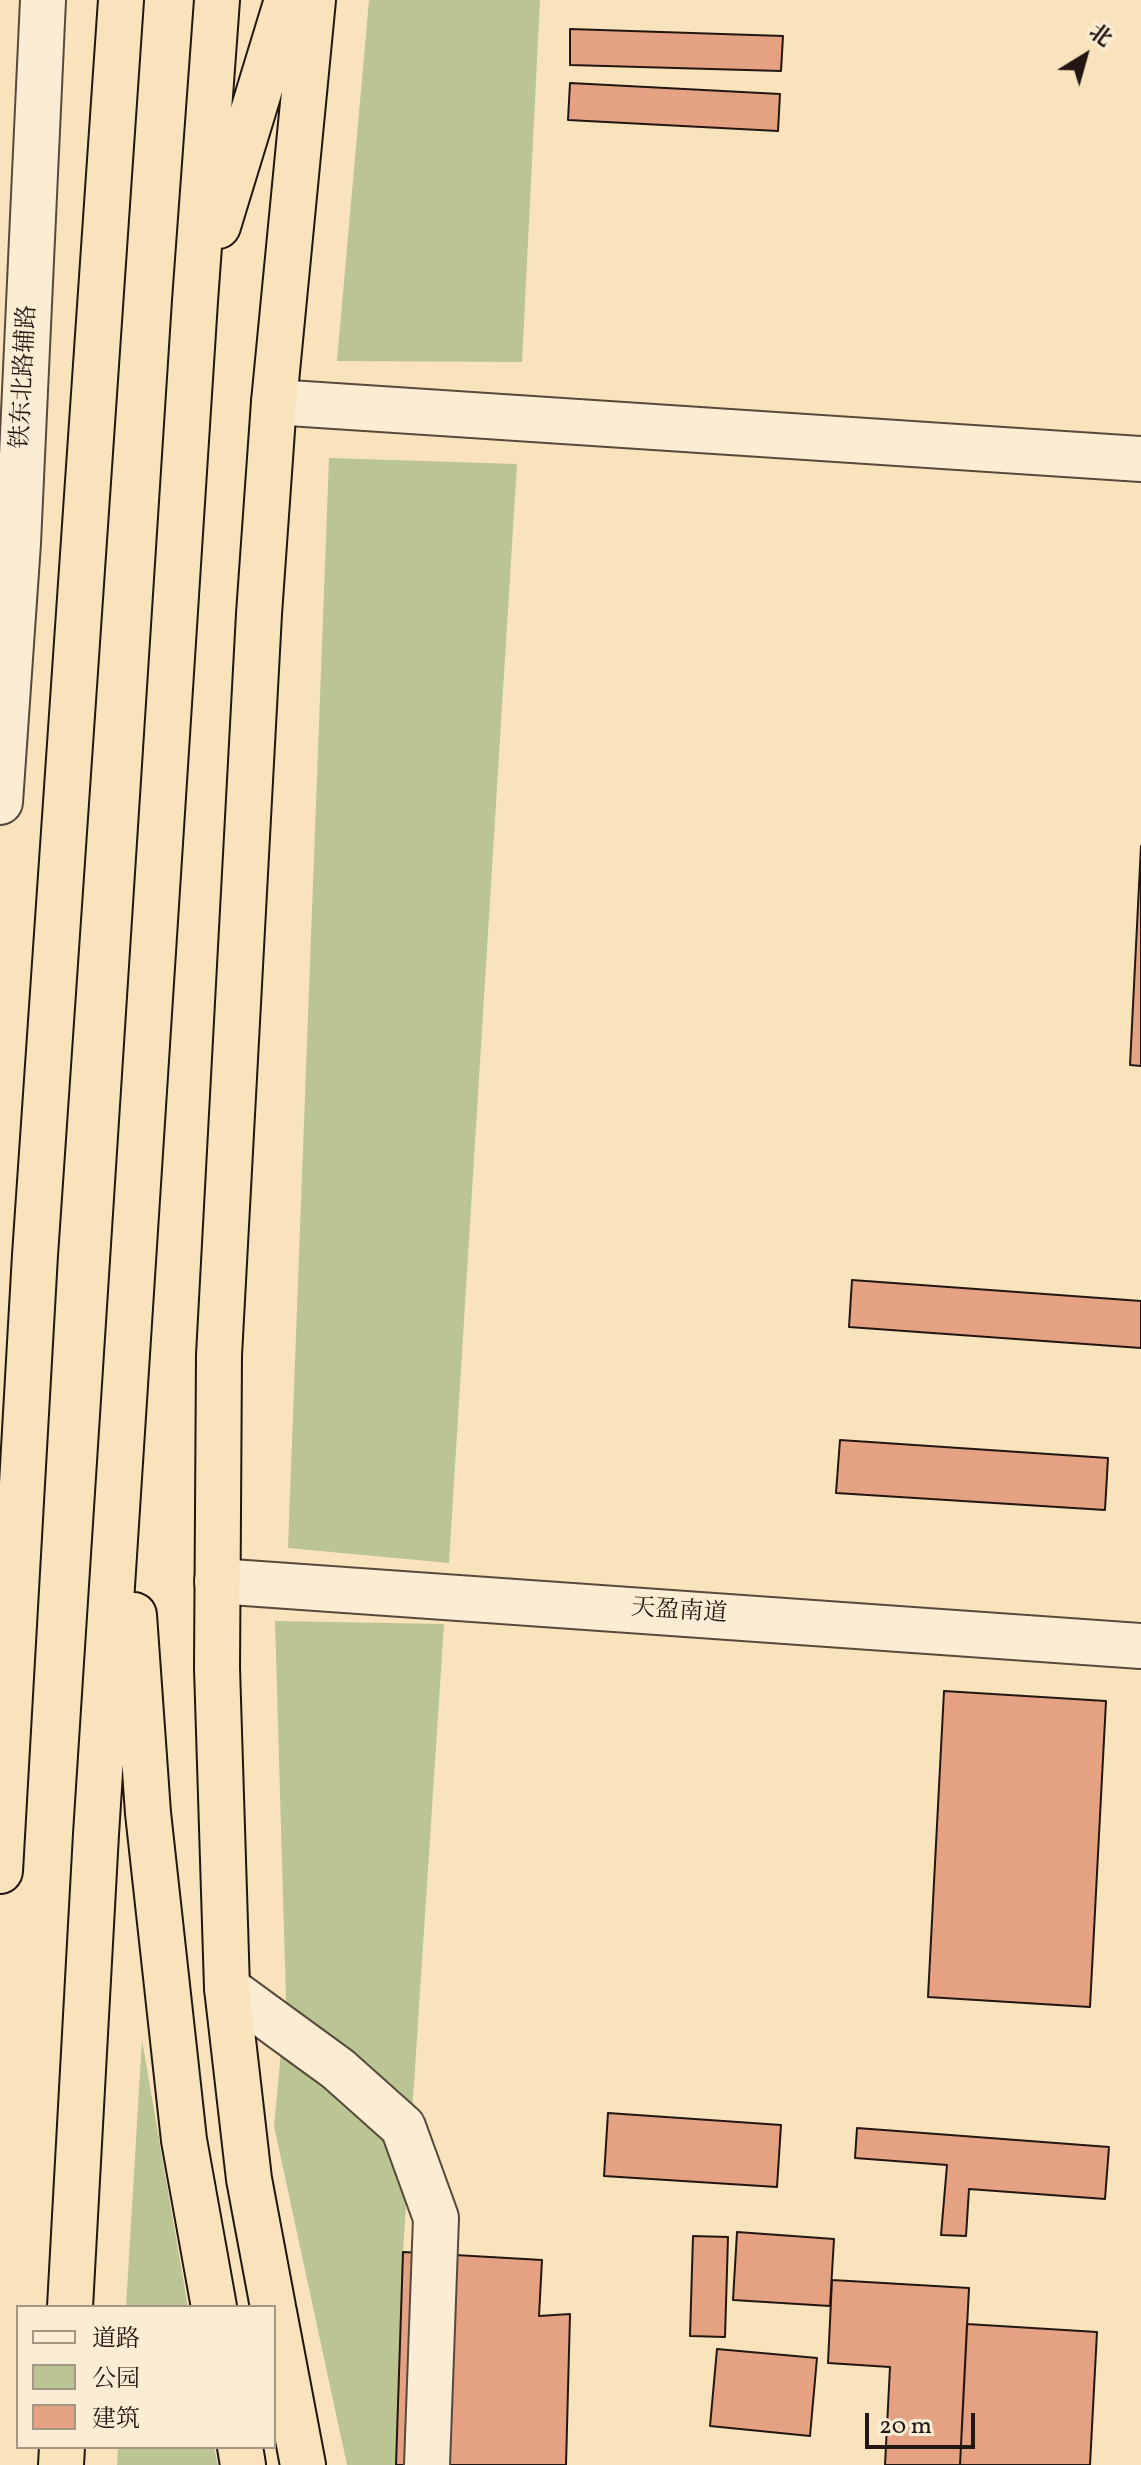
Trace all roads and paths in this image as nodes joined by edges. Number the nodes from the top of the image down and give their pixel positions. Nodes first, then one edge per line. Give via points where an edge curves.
1 (43, 0) edge
2 (106, 0) edge
3 (121, 0) edge
4 (217, 0) edge
5 (287, 0) edge
6 (313, 0) edge
7 (115, 64) junction
8 (195, 301) junction
9 (274, 402) junction
10 (1141, 459) edge
11 (0, 802) edge
12 (34, 1274) junction
13 (122, 1455) junction
14 (0, 1480) edge
15 (217, 1581) junction
16 (1141, 1646) edge
17 (0, 1871) edge
18 (227, 1988) junction
19 (70, 2305) edge
20 (214, 2305) edge
21 (273, 2305) edge
22 (276, 2320) edge
23 (303, 2465) edge
24 (427, 2465) edge

1 - 11 street, 铁东北路辅路 via 18,543
2 - 7 highway
3 - 7 highway
4 - 8 highway
5 - 8 highway
6 - 9 highway
7 - 12 highway
8 - 13 highway
9 - 10 street
9 - 15 highway via 219,1355
12 - 14 highway
12 - 17 highway
13 - 19 highway
13 - 20 highway via 148,1813 184,2140
15 - 16 street, 天盈南道
15 - 18 highway
18 - 21 highway via 249,2179
18 - 24 street via 338,2069 403,2127 436,2218
22 - 23 highway

